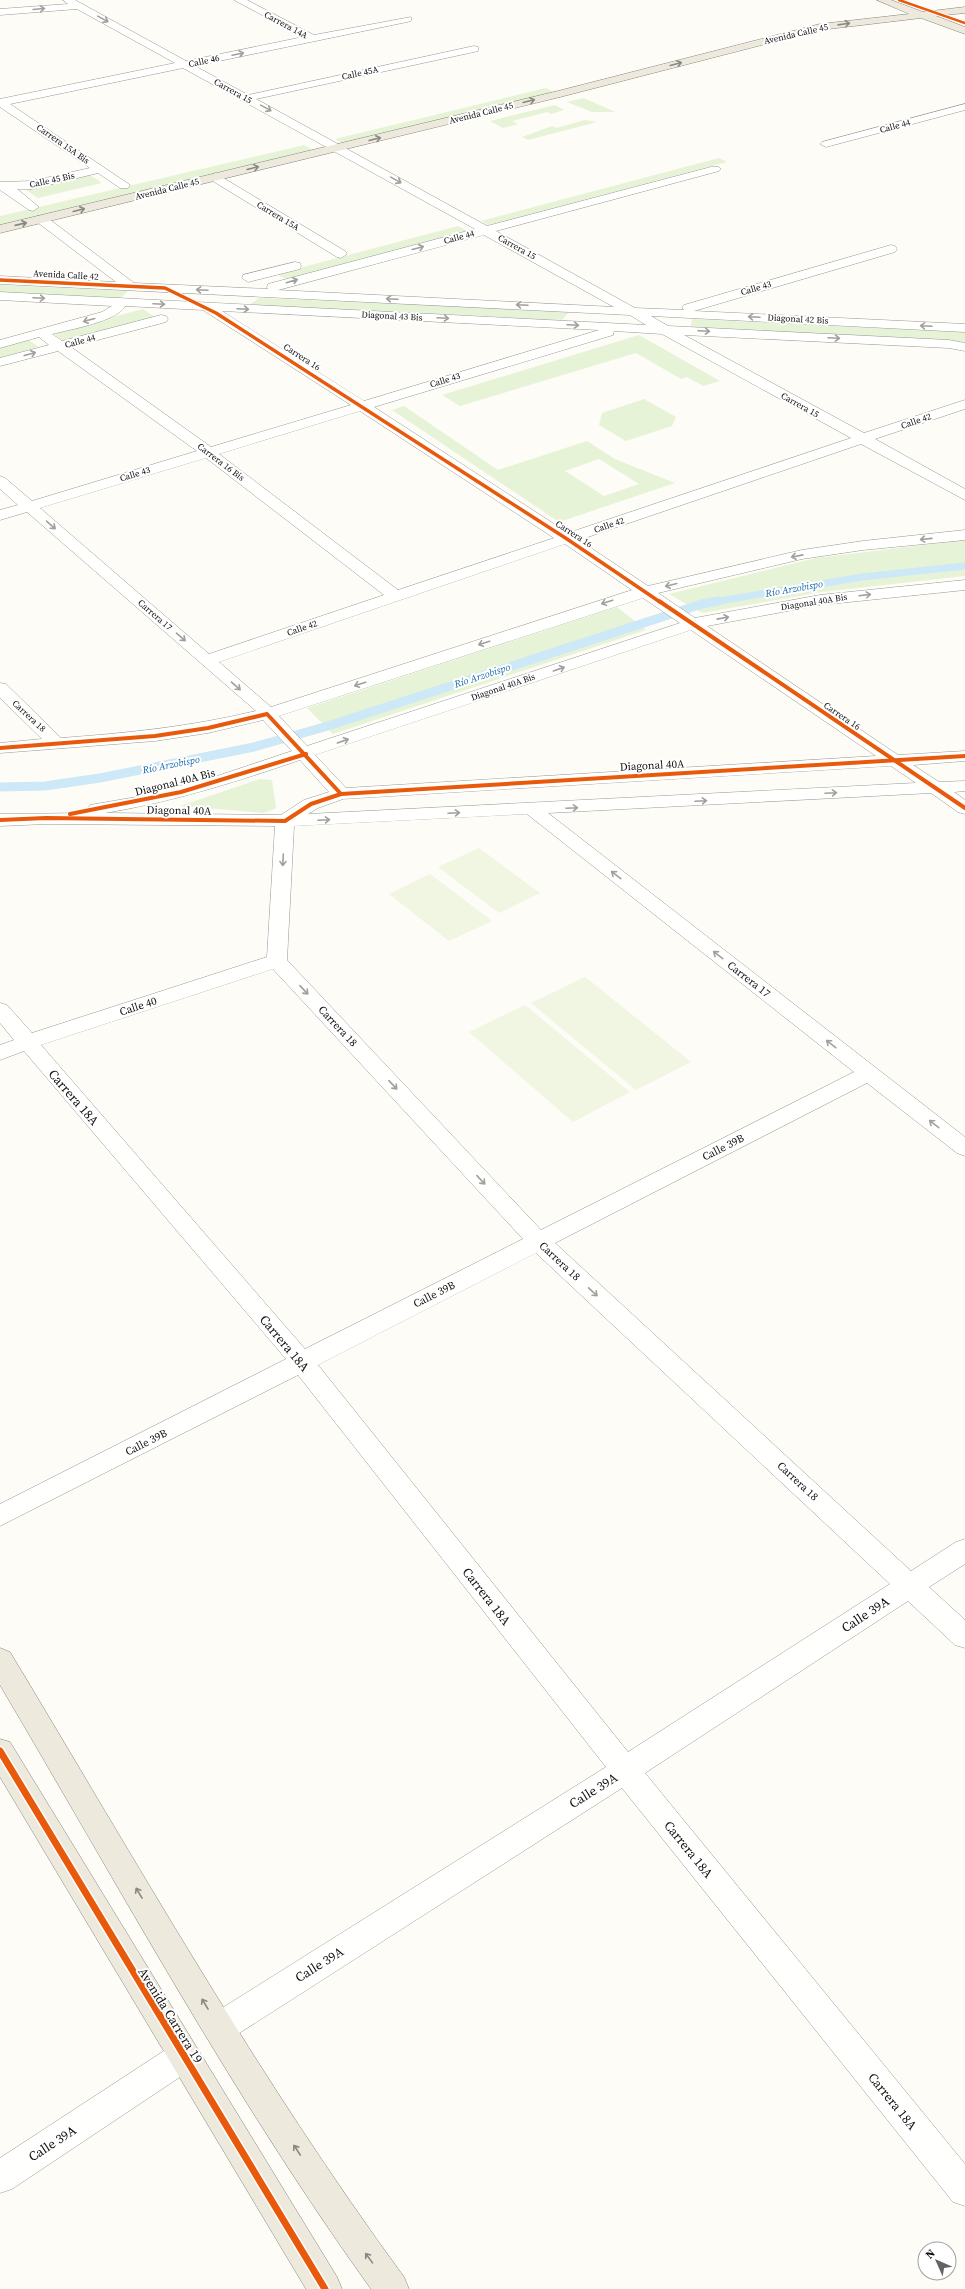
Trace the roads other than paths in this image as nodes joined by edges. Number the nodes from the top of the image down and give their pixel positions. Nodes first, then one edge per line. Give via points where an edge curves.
1 (68, 0) edge
2 (240, 0) edge
3 (951, 1) edge
4 (880, 4) edge
5 (79, 6) junction
6 (898, 6) junction
7 (965, 10) edge
8 (0, 12) edge
9 (922, 15) junction
10 (407, 19) dead end
11 (965, 31) edge
12 (312, 38) junction
13 (474, 48) dead end
14 (186, 64) junction
15 (247, 98) junction
16 (1, 102) edge
17 (965, 108) edge
18 (336, 134) dead end
19 (320, 138) junction
20 (300, 143) dead end
21 (826, 144) dead end
22 (337, 148) junction
23 (99, 169) junction
24 (715, 169) dead end
25 (215, 177) junction
26 (140, 182) dead end
27 (124, 185) junction
28 (2, 186) edge
29 (110, 188) dead end
30 (46, 204) dead end
31 (33, 207) junction
32 (20, 210) dead end
33 (484, 216) dead end
34 (41, 219) junction
35 (469, 220) junction
36 (446, 226) dead end
37 (0, 229) edge
38 (486, 229) junction
39 (891, 249) dead end
40 (356, 250) dead end
41 (341, 254) junction
42 (326, 257) dead end
43 (305, 263) dead end
44 (248, 278) dead end
45 (0, 280) edge
46 (131, 287) junction
47 (165, 288) junction
48 (255, 292) junction
49 (0, 296) edge
50 (120, 302) junction
51 (204, 307) junction
52 (631, 311) junction
53 (672, 313) junction
54 (161, 319) dead end
55 (649, 320) junction
56 (624, 327) junction
57 (965, 328) edge
58 (665, 329) junction
59 (42, 333) junction
60 (0, 344) edge
61 (60, 346) junction
62 (965, 347) edge
63 (0, 362) edge
64 (965, 404) edge
65 (362, 405) junction
66 (863, 440) junction
67 (208, 452) junction
68 (0, 481) edge
69 (965, 495) edge
70 (29, 506) junction
71 (0, 515) edge
72 (965, 535) edge
73 (567, 539) junction
74 (965, 585) edge
75 (647, 593) junction
76 (396, 596) junction
77 (689, 622) junction
78 (207, 660) junction
79 (0, 688) edge
80 (270, 718) junction
81 (57, 744) junction
82 (0, 748) edge
83 (303, 751) junction
84 (965, 756) edge
85 (894, 760) junction
86 (965, 786) edge
87 (936, 788) junction
88 (341, 794) junction
89 (965, 808) edge
90 (533, 810) junction
91 (46, 818) junction
92 (0, 820) edge
93 (285, 821) junction
94 (277, 961) junction
95 (0, 1010) edge
96 (27, 1042) junction
97 (0, 1053) edge
98 (869, 1073) junction
99 (965, 1148) edge
100 (538, 1241) junction
101 (302, 1362) junction
102 (0, 1516) edge
103 (965, 1550) edge
104 (910, 1585) junction
105 (965, 1637) edge
106 (0, 1660) edge
107 (0, 1751) edge
108 (625, 1770) junction
109 (219, 2028) junction
110 (184, 2056) junction
111 (0, 2177) edge
112 (965, 2190) edge
113 (325, 2289) edge
114 (392, 2289) edge

1 - 5 street, Carrera 15
2 - 12 street, Carrera 14A
3 - 6 main road
4 - 6 main road
8 -> 5 street
5 -> 14 street, Carrera 15
6 - 9 main road
7 - 9 main road, Avenida Calle 45
9 - 11 main road
22 -> 9 main road, Avenida Calle 45 via 820,27
10 - 12 street, Calle 46
14 -> 12 street, Calle 46
13 - 15 street, Calle 45A
14 - 15 street, Carrera 15
14 - 16 street, Calle 46
15 -> 19 street, Carrera 15
16 - 23 street, Carrera 15A Bis
17 - 21 street, Calle 44
18 - 19 main road
19 - 20 main road
19 - 22 street, Carrera 15
25 -> 22 main road, Avenida Calle 45
22 -> 35 street, Carrera 15
23 - 27 street, Carrera 15A Bis
23 - 28 street, Calle 45 Bis via 32,185
24 - 38 street, Calle 44
34 -> 25 main road, Avenida Calle 45
25 - 41 street, Carrera 15A
26 - 27 main road, Avenida Calle 45
27 - 29 main road, Avenida Calle 45
28 - 31 street
30 - 31 main road
31 - 32 main road
33 - 35 street, Calle 44
37 -> 34 main road, Avenida Calle 45
34 - 46 street
35 - 36 street, Calle 44
35 - 38 street, Carrera 15
48 -> 38 street, Calle 44
38 - 52 street, Carrera 15
39 - 53 street, Calle 43
40 - 41 street
41 - 42 street
43 - 44 street
45 - 46 street, Avenida Calle 42
46 - 47 street, Diagonal 43 Bis
48 -> 47 street, Diagonal 43 Bis
47 - 51 street, Carrera 16
48 - 51 street, Calle 44
52 -> 48 street, Diagonal 43 Bis
49 -> 50 street
50 -> 51 street, Diagonal 43 Bis
50 -> 59 street, Calle 44 via 117,310 107,315
51 -> 56 street, Diagonal 43 Bis
51 - 65 street, Carrera 16 via 228,319
52 - 53 street, Diagonal 42 Bis
52 - 55 street, Carrera 15
53 - 55 street, Calle 43
57 -> 53 street, Diagonal 42 Bis
54 - 61 street, Calle 44
55 - 56 street, Calle 43
55 - 58 street, Carrera 15
56 - 58 street, Diagonal 43 Bis
56 - 65 street, Calle 43
58 -> 62 street, Diagonal 42 Bis
58 - 66 street, Carrera 15
59 - 60 street, Calle 44
59 - 61 street, Carrera 16 Bis
63 -> 61 street, Calle 44
61 - 67 street, Carrera 16 Bis
64 - 66 street, Calle 42
65 - 67 street, Calle 43
65 - 73 street, Carrera 16
66 - 69 street, Carrera 15
66 - 73 street, Calle 42
67 - 70 street, Calle 43
67 - 76 street, Carrera 16 Bis
68 - 70 street, Carrera 17
70 - 71 street, Calle 43
70 -> 78 street, Carrera 17
72 -> 75 street via 828,550 757,564
73 - 75 street, Carrera 16
73 - 76 street, Calle 42
77 -> 74 street, Diagonal 40A Bis via 820,600
75 - 77 street, Carrera 16
75 -> 80 street
76 - 78 street, Calle 42
83 -> 77 street, Diagonal 40A Bis
77 - 85 street, Carrera 16
78 -> 80 street, Carrera 17
79 - 81 street, Carrera 18
80 - 81 street via 155,736
80 - 83 street, Carrera 17
81 - 82 street
83 - 88 street, Carrera 17
83 - 91 street, Diagonal 40A Bis via 181,792
84 - 85 street, Diagonal 40A
85 - 87 street, Carrera 16
85 - 88 street, Diagonal 40A
86 - 87 street, Diagonal 40A
87 - 89 street, Carrera 16
90 -> 87 street, Diagonal 40A
88 - 93 street, Diagonal 40A via 311,804
93 -> 90 street, Diagonal 40A
98 -> 90 street, Carrera 17
91 - 92 street, Diagonal 40A
91 - 93 street, Diagonal 40A
93 -> 94 street
94 - 96 street, Calle 40
94 -> 100 street, Carrera 18
95 - 96 street, Carrera 18A
96 - 97 street, Calle 40
96 - 101 street, Carrera 18A
99 -> 98 street, Carrera 17
98 - 100 street, Calle 39B
100 - 101 street, Calle 39B
100 -> 104 street, Carrera 18
101 - 102 street, Calle 39B
101 - 108 street, Carrera 18A
103 - 104 street, Calle 39A
104 - 105 street, Carrera 18
104 - 108 street, Calle 39A
109 -> 106 main road
107 - 110 main road, Avenida Carrera 19
108 - 109 street, Calle 39A
108 - 112 street, Carrera 18A
114 -> 109 main road via 339,2216
110 - 111 street, Calle 39A
110 - 113 main road, Avenida Carrera 19

